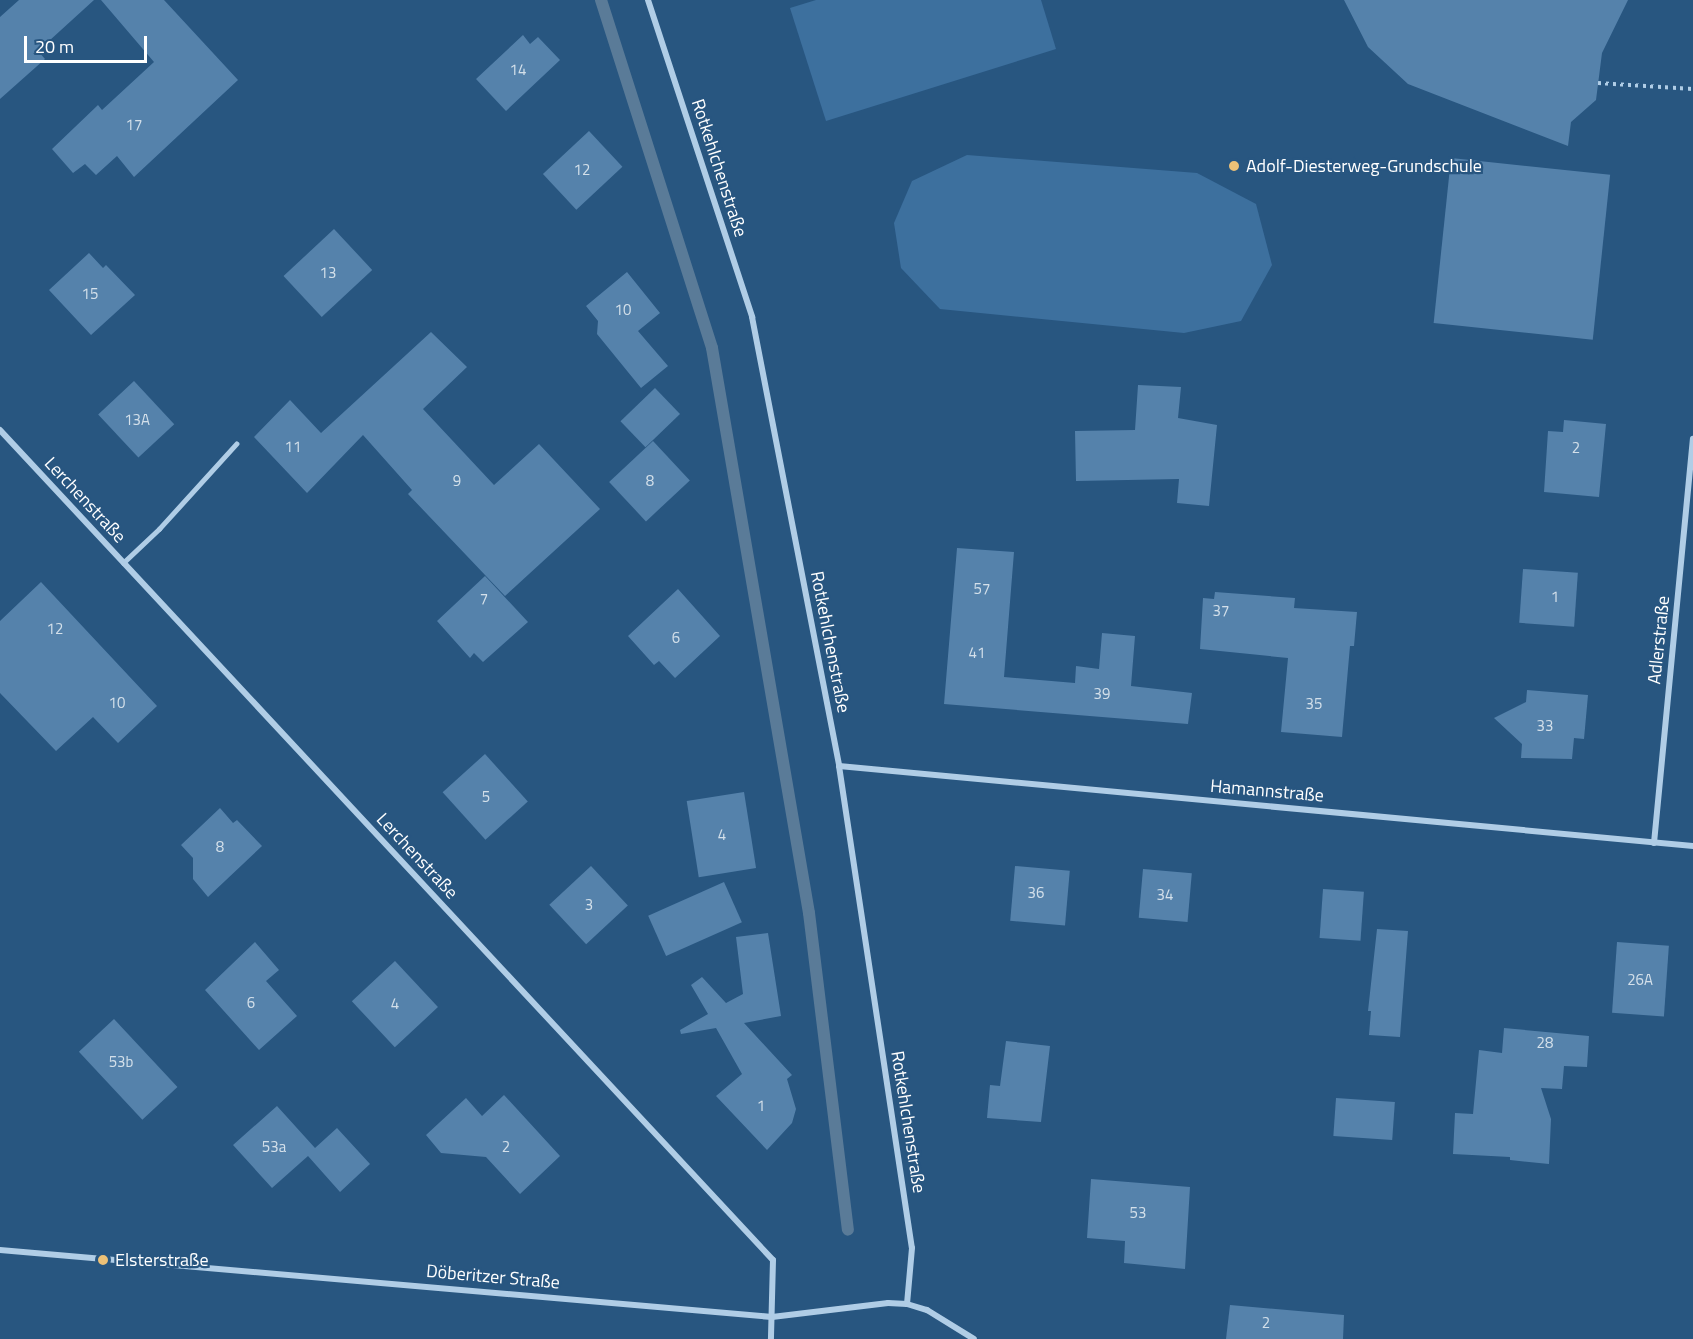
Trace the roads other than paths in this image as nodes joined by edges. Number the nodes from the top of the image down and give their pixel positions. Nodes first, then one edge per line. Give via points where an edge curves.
1 (648, 0) edge
2 (0, 430) edge
3 (1693, 439) edge
4 (236, 444) dead end
5 (123, 563) junction
6 (839, 766) junction
7 (1654, 843) junction
8 (1693, 846) edge
9 (0, 1250) edge
10 (907, 1304) junction
11 (772, 1317) junction
12 (771, 1339) edge
13 (974, 1339) edge

1 - 6 street, Rotkehlchenstraße via 752,317
2 - 5 street, Lerchenstraße
3 - 7 street, Adlerstraße
4 - 5 lane
5 - 11 street, Lerchenstraße via 773,1260
6 - 7 street, Hamannstraße
6 - 10 street, Rotkehlchenstraße via 912,1248
7 - 8 street, Hamannstraße
9 - 11 street, Döberitzer Straße
10 - 11 street, Döberitzer Straße via 888,1302
10 - 13 street, Döberitzer Straße via 927,1310
11 - 12 street, Lerchenstraße

